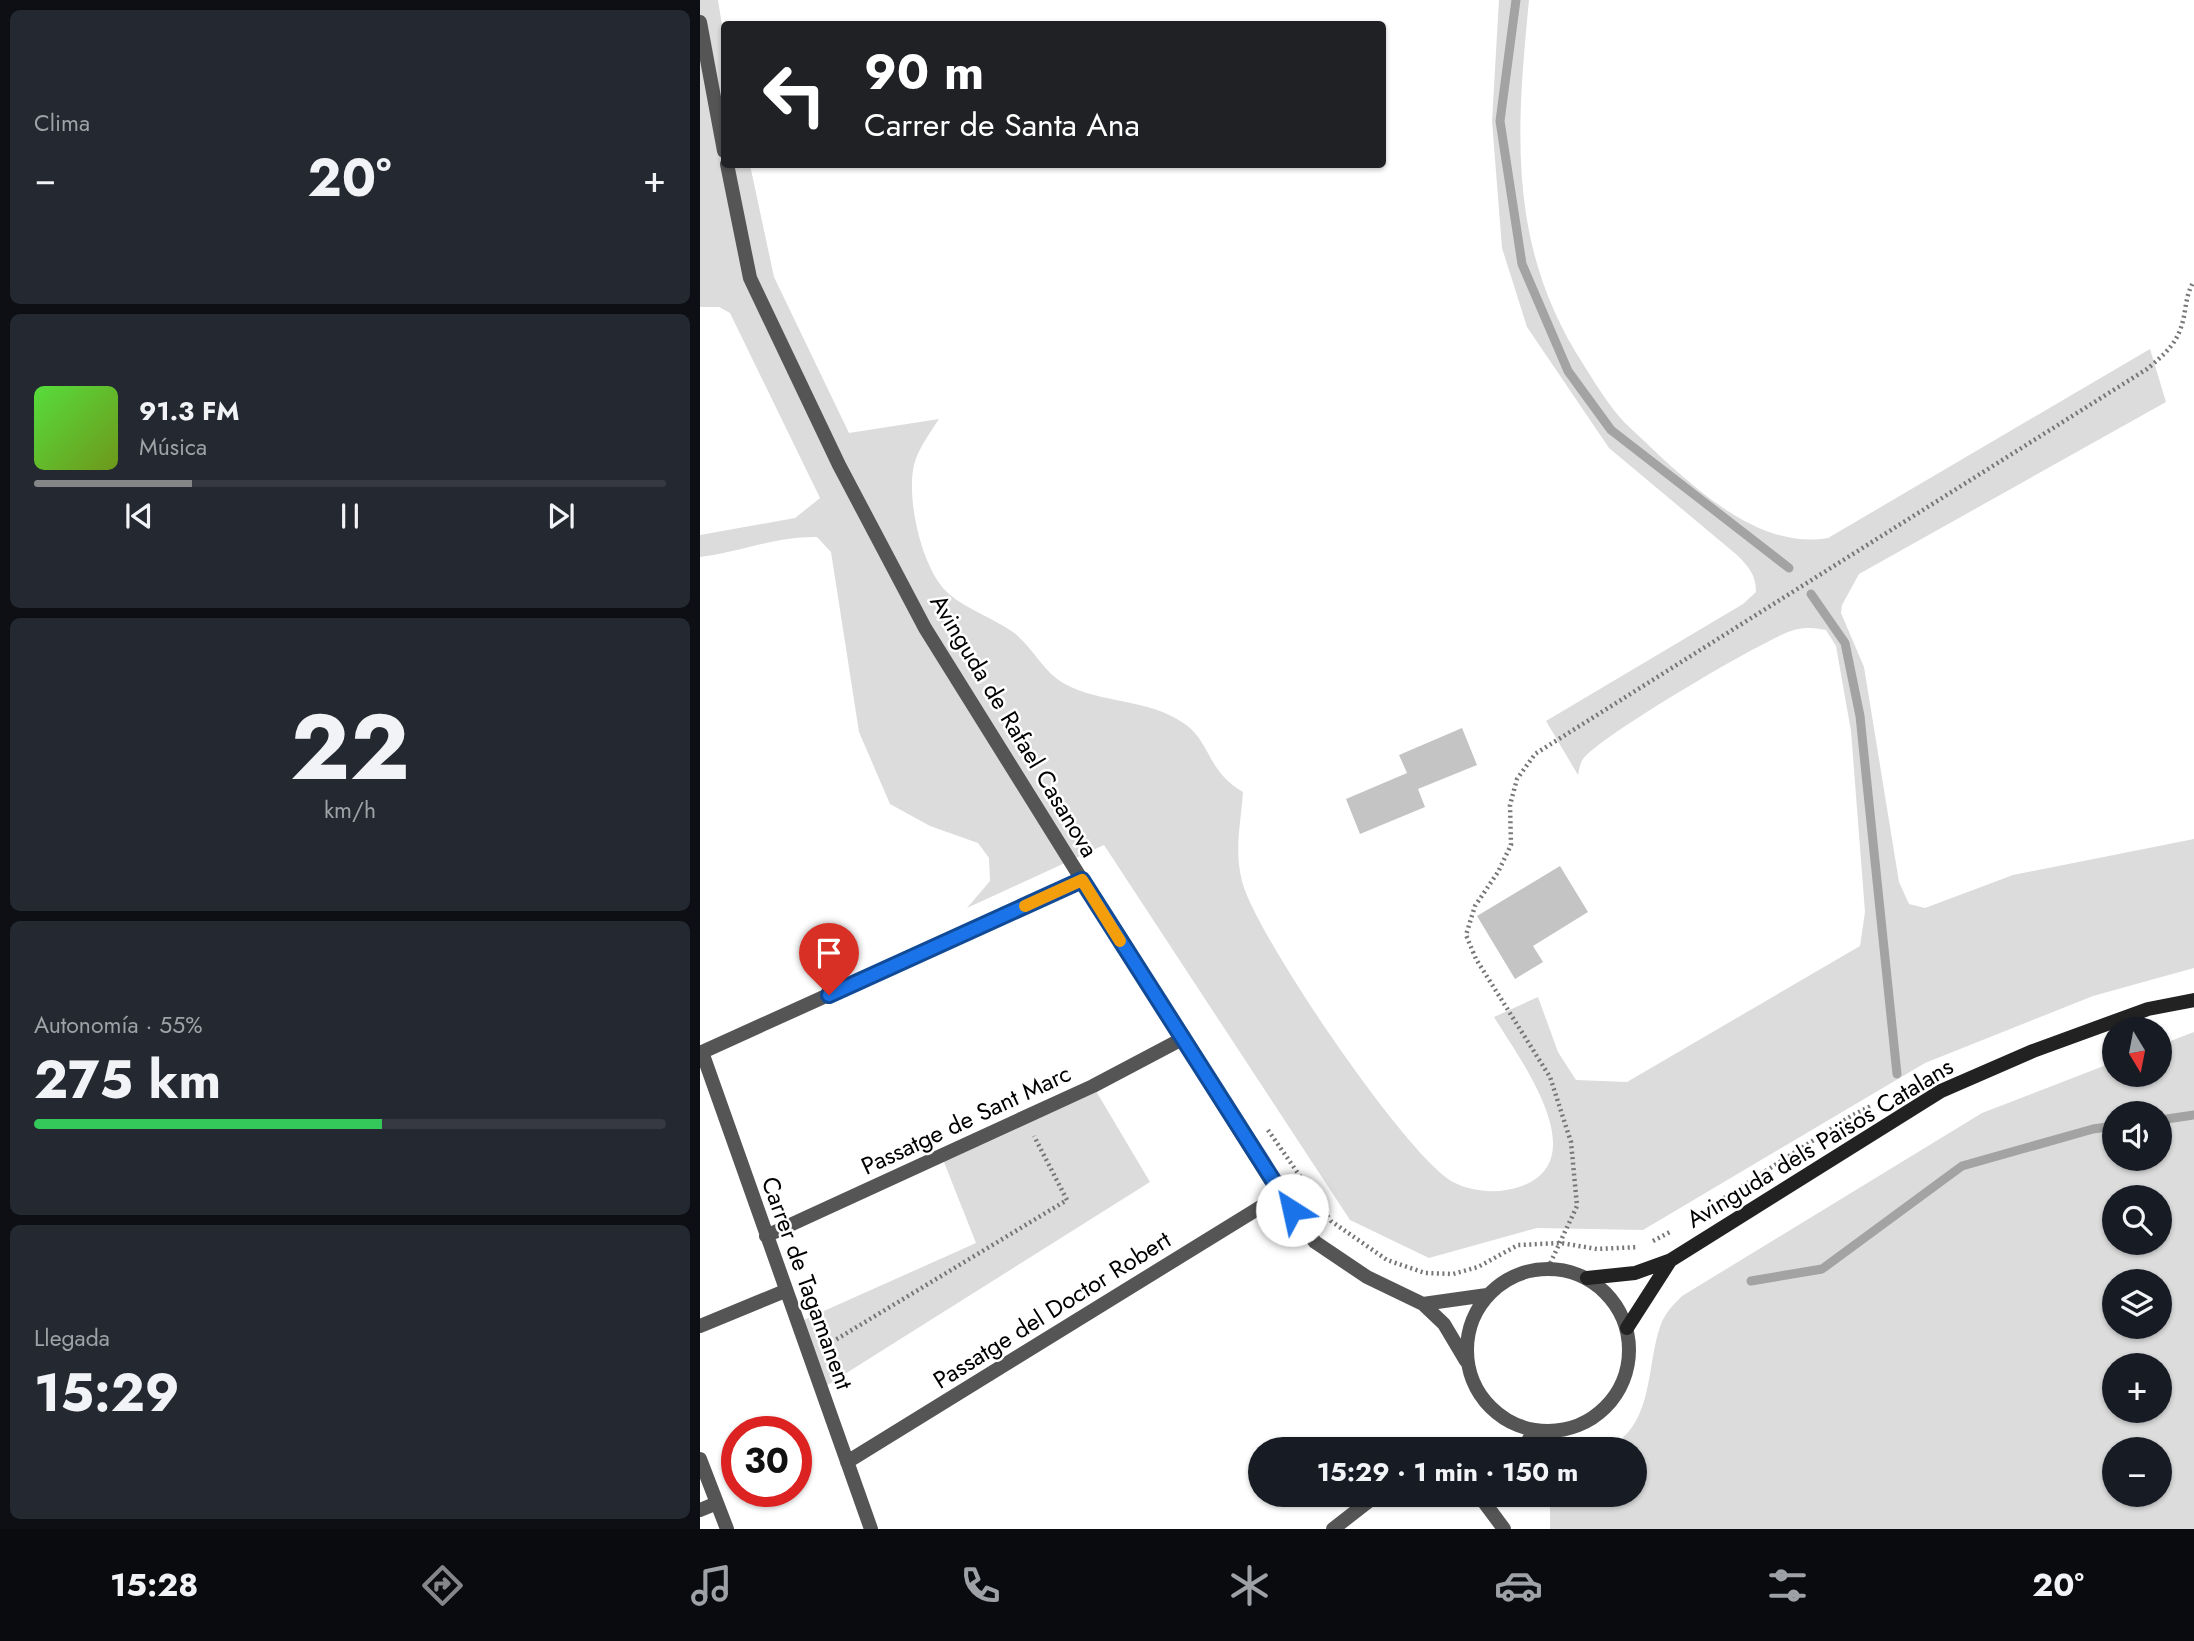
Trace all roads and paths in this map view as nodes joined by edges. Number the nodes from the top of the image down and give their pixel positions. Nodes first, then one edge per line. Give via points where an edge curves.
1 (700, 22) edge
2 (721, 135) edge
3 (728, 168) edge
4 (2194, 281) edge
5 (1082, 880) junction
6 (2194, 1000) edge
7 (1182, 1038) junction
8 (701, 1053) edge
9 (1876, 1104) dead end
10 (1025, 1118) junction
11 (1262, 1120) dead end
12 (1280, 1195) junction
13 (1706, 1209) dead end
14 (1673, 1231) dead end
15 (766, 1236) junction
16 (1561, 1243) junction
17 (1671, 1260) junction
18 (1548, 1268) junction
19 (1587, 1278) junction
20 (785, 1291) junction
21 (1487, 1295) junction
22 (1423, 1304) junction
23 (700, 1326) edge
24 (1627, 1328) junction
25 (809, 1357) junction
26 (1466, 1361) junction
27 (1534, 1431) junction
28 (1530, 1437) edge
29 (700, 1459) edge
30 (847, 1462) junction
31 (717, 1503) junction
32 (1361, 1507) edge
33 (1489, 1508) edge
34 (700, 1510) edge
35 (727, 1529) edge
36 (871, 1529) edge
37 (1333, 1529) edge
38 (1504, 1529) edge

1 - 2 street
3 - 5 street, Avinguda de Rafael Casanova via 750,278 839,465 925,628
4 - 16 path via 2180,330 2166,353 2147,369 1535,754 1517,779 1510,806 1511,845 1475,906 1466,935 1476,959 1550,1077 1572,1143 1577,1206
5 - 7 street, Avinguda de Rafael Casanova
5 - 8 street
6 - 17 street, Avinguda dels Països Catalans via 2148,1009 1941,1091
7 - 10 street, Passatge de Sant Marc
7 - 12 street, Avinguda de Rafael Casanova
8 - 15 street, Carrer de Tagamanent
9 - 13 path, Avinguda dels Països Catalans
10 - 15 street, Passatge de Sant Marc
10 - 25 path via 1067,1200
11 - 16 path, Avinguda dels Països Catalans via 1331,1221 1387,1260 1425,1273 1453,1274 1478,1267 1518,1245
12 - 22 street, Avinguda de Rafael Casanova via 1315,1242 1367,1277
12 - 30 street, Passatge del Doctor Robert
14 - 16 path, Avinguda dels Països Catalans via 1642,1247 1597,1249
15 - 20 street, Carrer de Tagamanent
16 - 18 path
17 - 19 street, Avinguda dels Països Catalans via 1635,1273
17 - 24 street, Avinguda dels Països Catalans
18 - 19 street
18 - 21 street via 1504,1280
19 - 24 street via 1605,1291
20 - 23 street
20 - 25 street, Carrer de Tagamanent
21 - 22 street
21 - 26 street via 1469,1326
22 - 26 street, Avinguda de Rafael Casanova via 1444,1324
24 - 27 street via 1630,1355 1623,1382 1608,1405 1587,1422 1561,1431
25 - 30 street, Carrer de Tagamanent
26 - 27 street via 1482,1399 1496,1414
27 - 28 street
29 - 31 street
30 - 36 street, Carrer de Tagamanent
31 - 34 street
31 - 35 street
32 - 37 street
33 - 38 street

